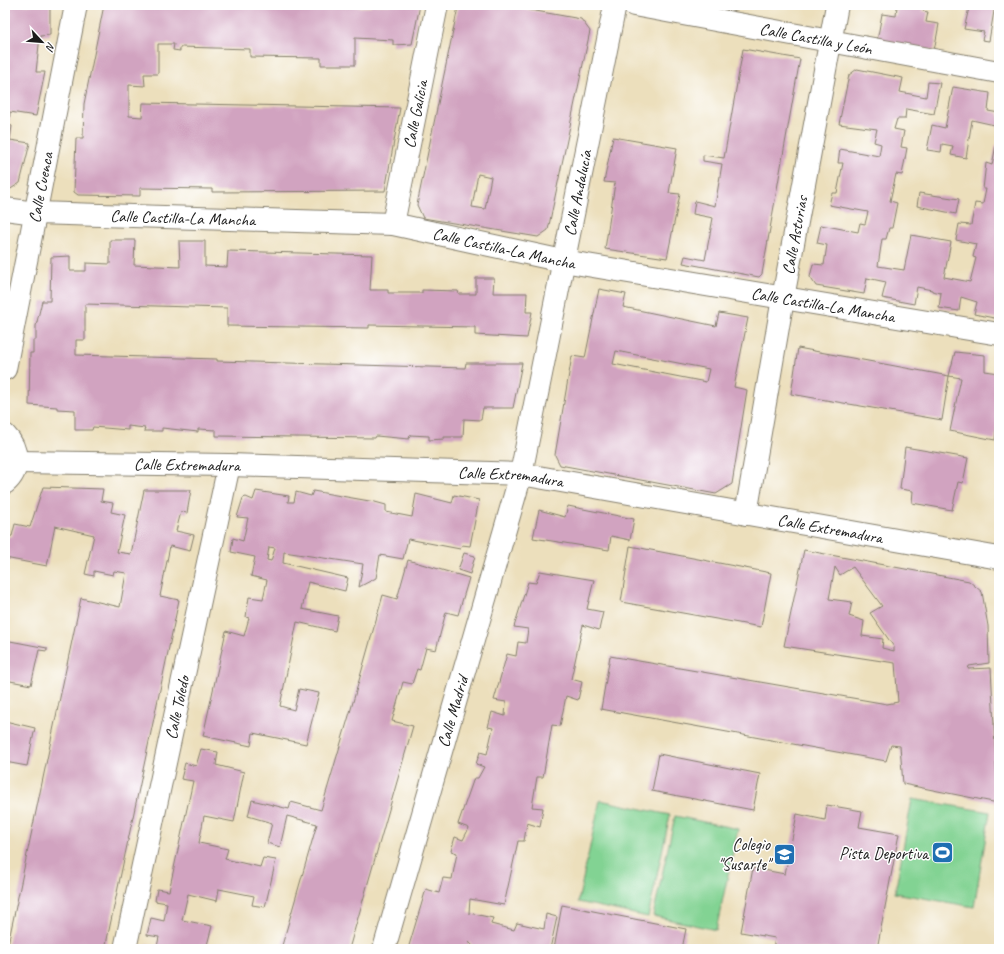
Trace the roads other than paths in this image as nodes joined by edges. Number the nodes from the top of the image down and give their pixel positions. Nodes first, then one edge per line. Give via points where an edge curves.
1 (76, 5) edge
2 (437, 5) edge
3 (615, 5) edge
4 (634, 5) edge
5 (837, 5) edge
6 (830, 42) junction
7 (999, 72) edge
8 (5, 209) edge
9 (36, 213) junction
10 (393, 224) junction
11 (563, 261) junction
12 (783, 298) junction
13 (999, 334) edge
14 (5, 369) edge
15 (5, 435) edge
16 (16, 462) junction
17 (229, 465) junction
18 (521, 474) junction
19 (5, 484) edge
20 (746, 514) junction
21 (999, 558) edge
22 (125, 949) edge
23 (384, 949) edge

1 - 9 street, Calle Cuenca
2 - 10 street, Calle Galicia
3 - 11 street, Calle Andalucía
4 - 6 street, Calle Castilla y León
5 - 6 street, Calle Asturias
6 - 7 street, Calle Castilla y León
6 - 12 street, Calle Asturias
8 - 9 street, Calle Castilla-La Mancha
9 - 10 street, Calle Castilla-La Mancha
9 - 14 street, Calle Cuenca
10 - 11 street, Calle Castilla-La Mancha
11 - 12 street, Calle Castilla-La Mancha
11 - 18 street, Calle Andalucía
12 - 13 street, Calle Castilla-La Mancha
12 - 20 street, Calle Asturias
15 - 16 street via 16,451
16 - 17 street, Calle Extremadura
16 - 19 street via 14,472
17 - 18 street, Calle Extremadura
17 - 22 street, Calle Toledo
18 - 20 street, Calle Extremadura
18 - 23 street, Calle Madrid
20 - 21 street, Calle Extremadura

